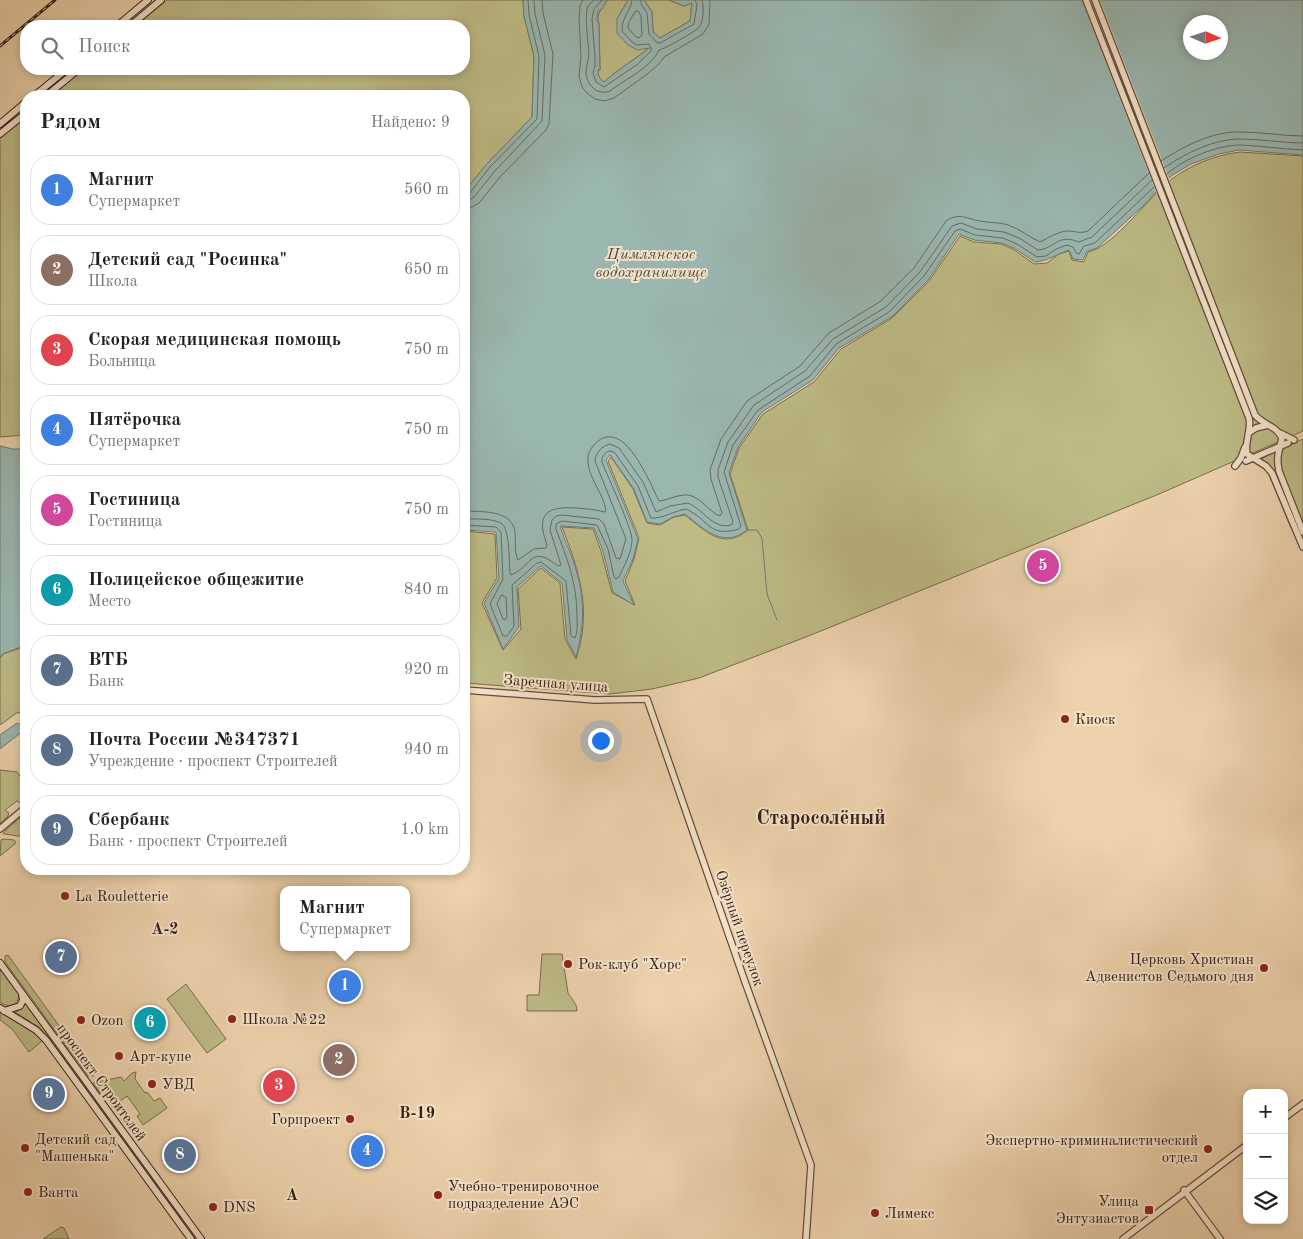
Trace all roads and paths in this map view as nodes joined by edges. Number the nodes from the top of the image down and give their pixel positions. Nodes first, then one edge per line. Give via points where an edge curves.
1 (148, 0) edge
2 (161, 0) edge
3 (1086, 0) edge
4 (1095, 0) edge
5 (124, 20) edge
6 (137, 20) edge
7 (60, 75) edge
8 (72, 75) edge
9 (41, 90) edge
10 (53, 90) edge
11 (20, 107) edge
12 (20, 118) edge
13 (0, 124) edge
14 (0, 134) edge
15 (1268, 425) junction
16 (1250, 432) junction
17 (1280, 433) junction
18 (1294, 440) dead end
19 (1288, 442) dead end
20 (1245, 446) junction
21 (1281, 446) junction
22 (1250, 460) junction
23 (1235, 466) dead end
24 (1303, 532) edge
25 (1303, 546) edge
26 (470, 690) edge
27 (647, 699) joint
28 (20, 811) edge
29 (0, 829) edge
30 (0, 963) edge
31 (22, 993) junction
32 (2, 1010) edge
33 (1303, 1104) edge
34 (1288, 1115) edge
35 (1243, 1148) edge
36 (1185, 1190) junction
37 (191, 1239) edge
38 (201, 1239) edge
39 (807, 1239) edge
40 (1118, 1239) edge
41 (1123, 1239) edge
42 (1220, 1239) edge

1 - 5 main road
2 - 6 main road
3 - 16 street via 1249,418
4 - 15 street via 1255,415
7 - 9 main road
8 - 10 main road
11 - 13 main road
12 - 14 main road
15 - 16 street
15 - 17 street
16 - 20 street
17 - 18 street
17 - 21 street
19 - 21 street
20 - 22 street
20 - 23 street
21 - 22 street
21 - 24 street via 1277,455 1279,471
22 - 25 street via 1266,466 1272,473
26 - 27 street, Заречная улица via 595,700
27 - 39 street, Озёрный переулок via 811,1165
28 - 29 street
30 - 31 main road, проспект Строителей
31 - 32 main road via 20,1006
31 - 38 main road, проспект Строителей
32 - 37 main road, проспект Строителей via 36,1030 46,1040
33 - 34 street
35 - 36 street
36 - 40 street
36 - 41 street
36 - 42 street

